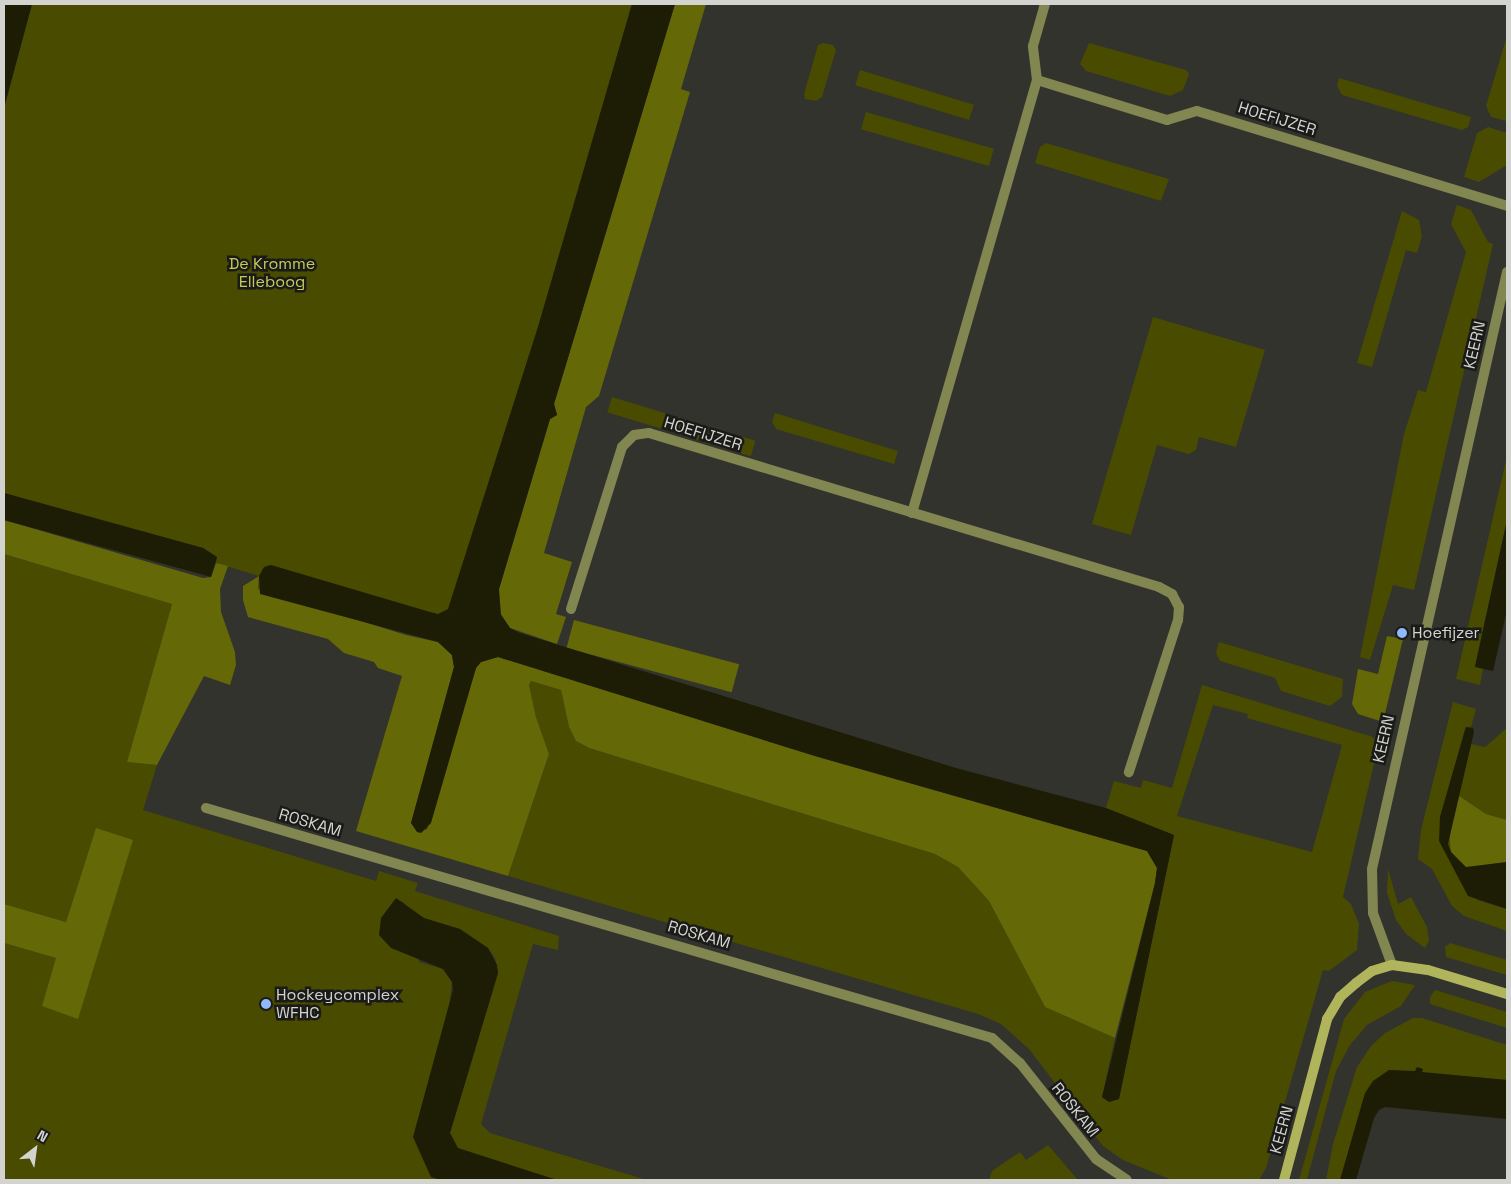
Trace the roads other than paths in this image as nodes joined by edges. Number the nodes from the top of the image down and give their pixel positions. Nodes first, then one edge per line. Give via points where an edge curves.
1 (1045, 4) edge
2 (1037, 80) junction
3 (1507, 206) edge
4 (1507, 272) edge
5 (912, 513) junction
6 (572, 609) dead end
7 (1129, 772) dead end
8 (206, 808) dead end
9 (1392, 965) junction
10 (1507, 994) edge
11 (1127, 1180) edge
12 (1284, 1180) edge

1 - 2 street via 1033,46
2 - 3 street, HOEFIJZER via 1167,120 1197,111
2 - 5 street
4 - 9 street, KEERN via 1372,869 1372,913
5 - 6 street, HOEFIJZER via 649,434 634,435 622,447
5 - 7 street, HOEFIJZER via 1159,587 1172,594 1179,607 1178,620
8 - 11 street, ROSKAM via 992,1038 1020,1063 1096,1159
9 - 10 street via 1428,970
9 - 12 street, KEERN via 1372,971 1356,983 1340,997 1326,1019

